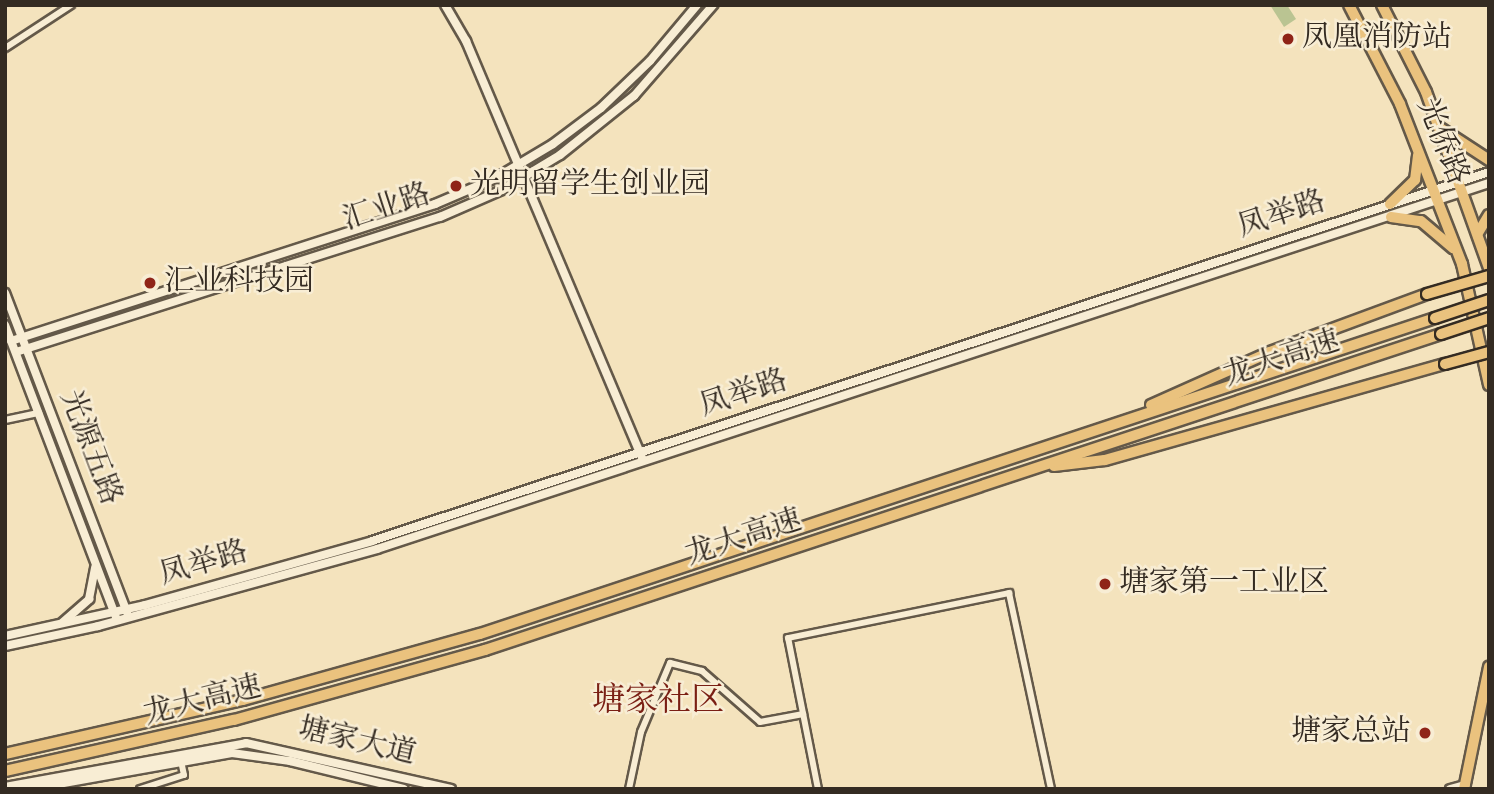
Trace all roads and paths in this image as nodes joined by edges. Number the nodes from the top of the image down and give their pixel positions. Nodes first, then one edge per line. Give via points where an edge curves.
1 (71, 5) edge
2 (445, 5) edge
3 (697, 5) edge
4 (713, 5) edge
5 (1349, 5) edge
6 (1382, 5) edge
7 (5, 48) edge
8 (1440, 128) junction
9 (1417, 147) junction
10 (1489, 160) edge
11 (519, 166) junction
12 (1489, 172) edge
13 (523, 178) junction
14 (1461, 181) junction
15 (1489, 183) edge
16 (1434, 190) junction
17 (1465, 192) junction
18 (1438, 201) junction
19 (1390, 204) junction
20 (1489, 215) edge
21 (1391, 217) junction
22 (1478, 233) junction
23 (1459, 257) junction
24 (1489, 268) edge
25 (1489, 276) edge
26 (5, 293) edge
27 (1489, 300) edge
28 (1489, 318) edge
29 (5, 325) edge
30 (22, 337) junction
31 (11, 341) junction
32 (27, 349) junction
33 (16, 352) junction
34 (1489, 352) edge
35 (1489, 385) edge
36 (39, 413) junction
37 (5, 420) edge
38 (1062, 441) junction
39 (640, 453) junction
40 (643, 463) junction
41 (1027, 470) junction
42 (93, 556) junction
43 (121, 616) junction
44 (50, 627) junction
45 (5, 636) edge
46 (5, 646) edge
47 (1489, 667) edge
48 (803, 714) junction
49 (5, 754) edge
50 (181, 761) junction
51 (5, 771) edge
52 (5, 787) edge
53 (1464, 787) edge
54 (30, 789) edge
55 (141, 789) edge
56 (404, 789) edge
57 (451, 789) edge
58 (629, 789) edge
59 (818, 789) edge
60 (1051, 789) edge
61 (1450, 789) edge

1 - 7 street
2 - 11 street via 466,41
3 - 11 street, 汇业路 via 625,86
4 - 13 street, 汇业路 via 634,96 585,137
5 - 9 main road, 光侨路
6 - 8 main road, 光侨路
8 - 10 main road
8 - 14 main road, 光侨路
9 - 16 main road, 光侨路
9 - 19 main road via 1415,180
11 - 13 street
11 - 30 street, 汇业路 via 435,204
12 - 14 street, 凤举路
13 - 32 street, 汇业路 via 440,217
13 - 39 street
14 - 16 street, 凤举路
14 - 17 main road, 光侨路
15 - 17 street, 凤举路
16 - 18 main road, 光侨路
16 - 19 street, 凤举路
17 - 18 street, 凤举路
17 - 22 main road, 光侨路
18 - 21 street, 凤举路
18 - 23 main road, 光侨路
19 - 39 street, 凤举路
20 - 22 main road
21 - 23 main road via 1413,218 1428,225
21 - 40 street, 凤举路
22 - 24 main road, 光侨路
23 - 35 main road, 光侨路
25 - 38 highway, bridge via 1270,352
26 - 30 street, 光源五路
27 - 38 highway, 龙大高速, bridge
28 - 41 highway, 龙大高速, bridge
29 - 31 street, 光源五路
30 - 31 street, 汇业路
30 - 32 street, 光源五路
31 - 33 street, 光源五路
32 - 33 street, 汇业路
32 - 43 street, 光源五路
33 - 36 street, 光源五路
34 - 41 highway, bridge via 1105,460
36 - 37 street
36 - 42 street, 光源五路
38 - 49 highway, 龙大高速 via 480,634 237,701
39 - 40 street
39 - 43 street, 凤举路 via 372,541
40 - 43 street, 凤举路 via 377,549
41 - 51 highway, 龙大高速 via 485,650 246,717
42 - 43 street, 光源五路
42 - 44 street via 94,585 89,599 78,613
43 - 44 street, 凤举路
43 - 46 street, 凤举路
44 - 45 street, 凤举路
47 - 53 main road
48 - 58 street via 760,722 702,670 670,663 641,732
48 - 59 street
48 - 60 street via 788,638 1009,593
50 - 54 street, 塘家大道
50 - 55 street via 184,775
50 - 56 street, 塘家大道 via 246,753
52 - 57 street, 塘家大道 via 246,743
53 - 61 street

